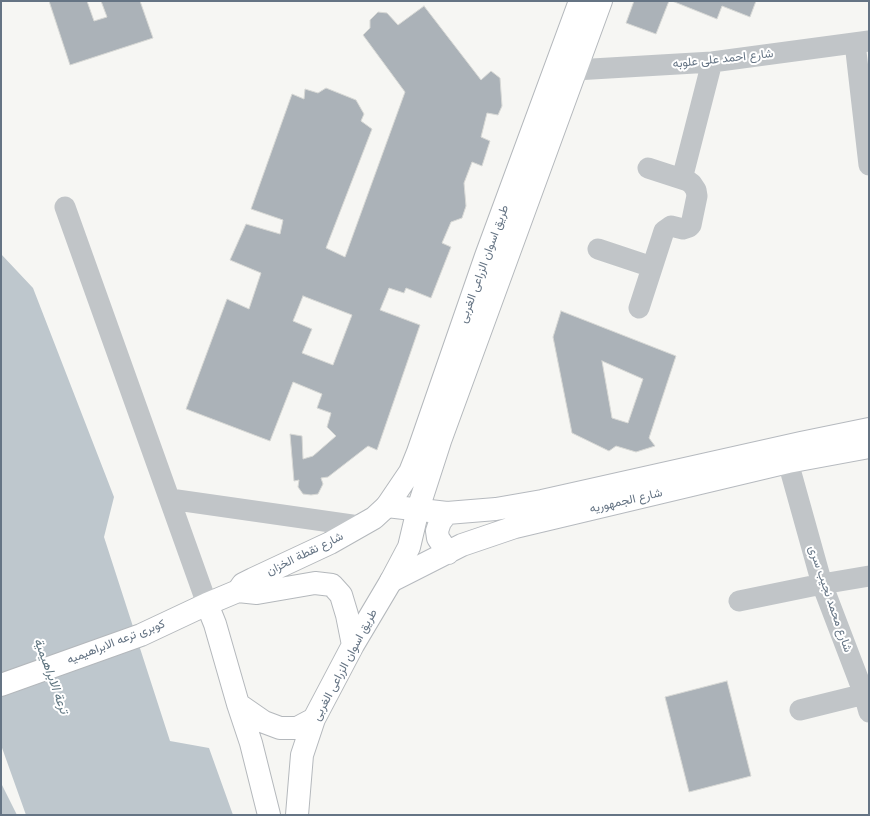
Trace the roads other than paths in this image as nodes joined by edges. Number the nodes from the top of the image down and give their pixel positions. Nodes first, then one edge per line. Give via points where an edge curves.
1 (580, 1) edge
2 (601, 1) edge
3 (862, 42) edge
4 (712, 62) junction
5 (576, 70) junction
6 (869, 165) edge
7 (648, 168) dead end
8 (682, 179) junction
9 (65, 206) dead end
10 (598, 249) dead end
11 (652, 267) junction
12 (639, 308) dead end
13 (869, 429) edge
14 (869, 447) edge
15 (788, 462) junction
16 (170, 499) junction
17 (418, 509) junction
18 (448, 513) junction
19 (374, 517) junction
20 (448, 553) junction
21 (395, 574) junction
22 (869, 576) edge
23 (822, 584) junction
24 (238, 591) junction
25 (739, 601) dead end
26 (207, 604) junction
27 (353, 645) junction
28 (1, 684) edge
29 (867, 700) edge
30 (238, 704) junction
31 (800, 710) dead end
32 (314, 719) junction
33 (269, 815) edge
34 (297, 815) edge

1 - 19 main road, طريق اسوان الزراعى الغربى via 486,256 418,452 410,472
2 - 5 main road, طريق اسوان الزراعى الغربى
3 - 4 street, شارع احمد على علوبه
3 - 6 street
4 - 5 street, شارع احمد على علوبه
4 - 8 street
5 - 17 main road, طريق اسوان الزراعى الغربى via 440,441
7 - 8 street
8 - 11 street via 692,184 696,190 691,225 686,229 674,226 666,229
9 - 16 street
10 - 11 street
11 - 12 street
13 - 18 main road, شارع الجمهوريه via 520,505
14 - 15 main road, شارع الجمهوريه
15 - 20 main road, شارع الجمهوريه via 515,527 462,545
15 - 23 street, شارع محمد نجيب سرى
16 - 19 street
16 - 26 street
17 - 18 main road, شارع الجمهوريه
17 - 19 main road, شارع الجمهوريه
17 - 21 main road, طريق اسوان الزراعى الغربى via 408,547
18 - 20 main road via 437,530 438,538
19 - 24 main road, شارع نقطة الخزان via 330,543 243,584
20 - 21 main road, شارع الجمهوريه
21 - 27 main road, طريق اسوان الزراعى الغربى
22 - 23 street
23 - 25 street
23 - 29 street, شارع محمد نجيب سرى
24 - 26 main road, شارع نقطة الخزان
24 - 27 main road, شارع نقطة الخزان via 257,593 315,583 332,585 341,595
26 - 28 main road, كوبرى ترعه الابراهيميه via 142,635
26 - 30 main road
27 - 32 main road, طريق اسوان الزراعى الغربى
29 - 31 street
30 - 32 main road via 264,722 280,728 298,728
30 - 33 main road via 251,743
32 - 34 main road, طريق اسوان الزراعى الغربى via 302,755

